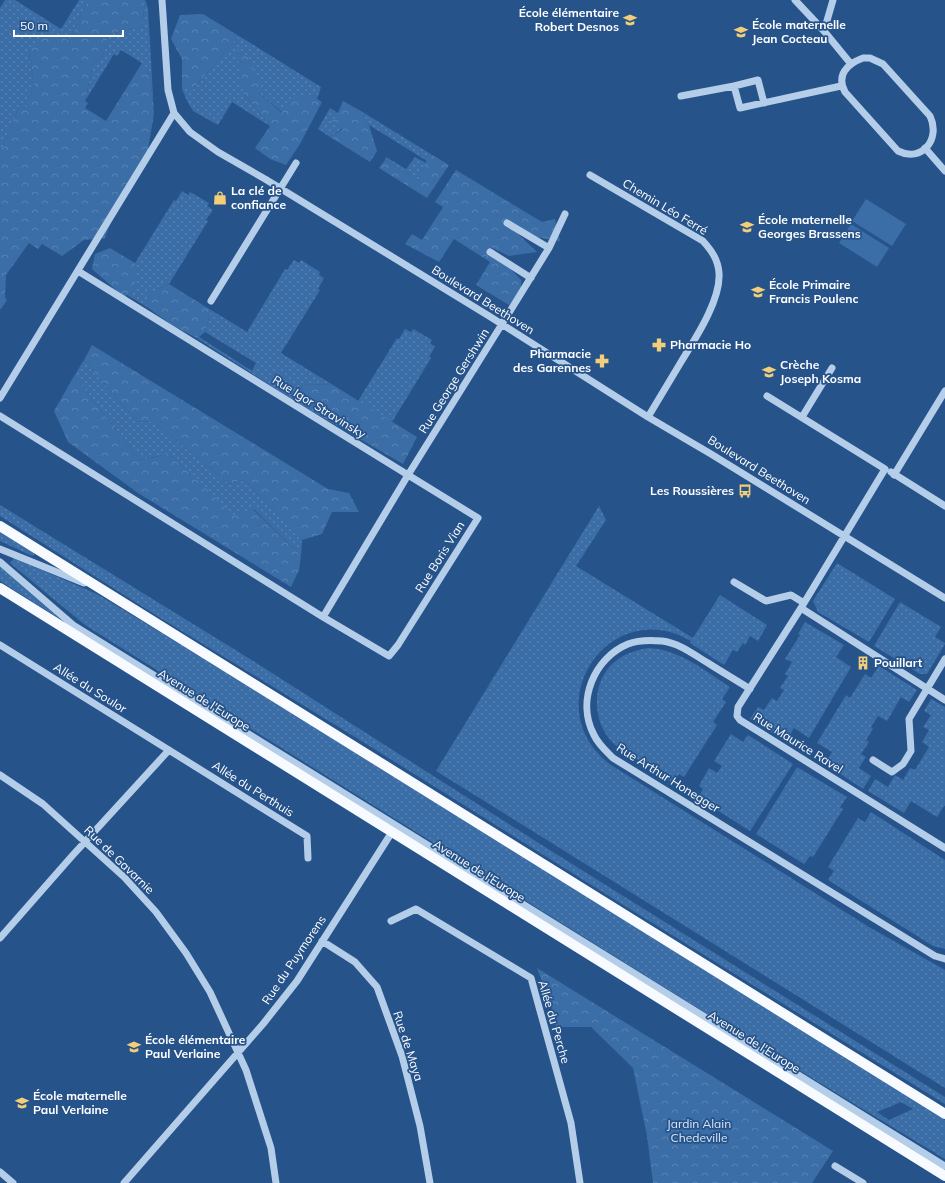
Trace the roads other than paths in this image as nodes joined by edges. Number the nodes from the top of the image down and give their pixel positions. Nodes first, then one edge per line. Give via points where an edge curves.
1 (162, 0) edge
2 (795, 0) edge
3 (834, 0) edge
4 (824, 31) junction
5 (850, 64) junction
6 (734, 86) junction
7 (841, 86) junction
8 (681, 96) dead end
9 (764, 103) junction
10 (174, 113) junction
11 (925, 148) junction
12 (296, 163) dead end
13 (945, 171) edge
14 (590, 175) dead end
15 (281, 189) junction
16 (566, 214) dead end
17 (507, 222) dead end
18 (549, 248) junction
19 (490, 252) dead end
20 (78, 271) junction
21 (531, 278) junction
22 (211, 301) dead end
23 (502, 324) junction
24 (832, 368) dead end
25 (945, 391) edge
26 (767, 396) dead end
27 (0, 398) edge
28 (0, 416) edge
29 (648, 417) junction
30 (802, 417) junction
31 (885, 469) junction
32 (408, 475) junction
33 (894, 475) junction
34 (945, 506) edge
35 (0, 526) edge
36 (844, 536) junction
37 (0, 549) edge
38 (0, 562) edge
39 (734, 582) dead end
40 (0, 588) edge
41 (103, 590) junction
42 (945, 598) edge
43 (803, 605) junction
44 (324, 616) junction
45 (0, 645) edge
46 (945, 659) edge
47 (750, 689) junction
48 (927, 689) junction
49 (945, 700) edge
50 (169, 750) junction
51 (874, 760) dead end
52 (0, 775) edge
53 (392, 832) junction
54 (84, 842) junction
55 (945, 848) edge
56 (308, 858) dead end
57 (391, 921) dead end
58 (0, 938) edge
59 (322, 941) junction
60 (945, 959) edge
61 (238, 1054) junction
62 (945, 1114) edge
63 (835, 1166) dead end
64 (945, 1166) edge
65 (0, 1172) edge
66 (945, 1176) edge
67 (13, 1183) edge
68 (124, 1183) edge
69 (276, 1183) edge
70 (430, 1183) edge
71 (580, 1183) edge
72 (863, 1183) edge

1 - 10 street, Boulevard Beethoven via 168,90
2 - 4 street
3 - 4 street
4 - 5 street
5 - 7 street via 843,72
5 - 11 street via 863,58 876,60 904,85 933,122 932,138
6 - 8 street
6 - 9 street via 740,108
6 - 9 street via 758,80
7 - 9 street
7 - 11 street via 898,151 911,154 919,153
10 - 15 street, Boulevard Beethoven via 190,132 218,152
10 - 20 street
11 - 13 street
12 - 15 street
14 - 29 street, Chemin Léo Ferré via 703,241 714,254 718,264 719,281 713,302
15 - 22 street
15 - 23 street, Boulevard Beethoven
16 - 18 street, Rue George Gershwin
17 - 18 street
18 - 21 street, Rue George Gershwin
19 - 21 street
20 - 27 street
20 - 32 street, Rue Igor Stravinsky
21 - 23 street, Rue George Gershwin
23 - 29 street, Boulevard Beethoven
23 - 32 street, Rue George Gershwin
24 - 30 street
25 - 33 street
26 - 30 street
28 - 44 street
29 - 36 street, Boulevard Beethoven
30 - 31 street
31 - 33 street
31 - 36 street, Rue Maurice Ravel
32 - 44 street
32 - 44 street, Rue Boris Vian via 478,518 389,656
33 - 34 street
35 - 41 main road
36 - 42 street, Boulevard Beethoven
36 - 43 street, Rue Maurice Ravel
37 - 41 street
38 - 64 street via 73,625
39 - 43 street via 766,600 791,595
40 - 53 main road, Avenue de l'Europe
41 - 62 main road
43 - 47 street, Rue Maurice Ravel
43 - 48 street
45 - 50 street, Allée du Soulor
46 - 48 street
47 - 55 street, Rue Maurice Ravel via 737,711 740,720
47 - 60 street, Rue Arthur Honegger via 680,646 645,640 615,650 603,661 588,689 588,719 597,741 613,758 935,956
48 - 49 street
48 - 51 street via 909,719 911,751 903,764 892,772
50 - 54 street
50 - 56 street, Allée du Perthuis via 307,836
52 - 54 street, Rue de Gavarnie via 43,804
53 - 59 street, Rue du Puymorens
53 - 66 main road, Avenue de l'Europe
54 - 58 street
54 - 61 street, Rue de Gavarnie via 124,877 156,912 186,953 210,992
57 - 71 street, Allée du Perche via 416,909 530,978 572,1123
59 - 61 street, Rue du Puymorens via 297,981
59 - 70 street, Rue de Maya via 355,962 377,987 402,1056 420,1126
61 - 68 street, Rue du Puymorens
61 - 69 street, Rue de Gavarnie via 246,1070 271,1148
63 - 72 street
65 - 67 street

